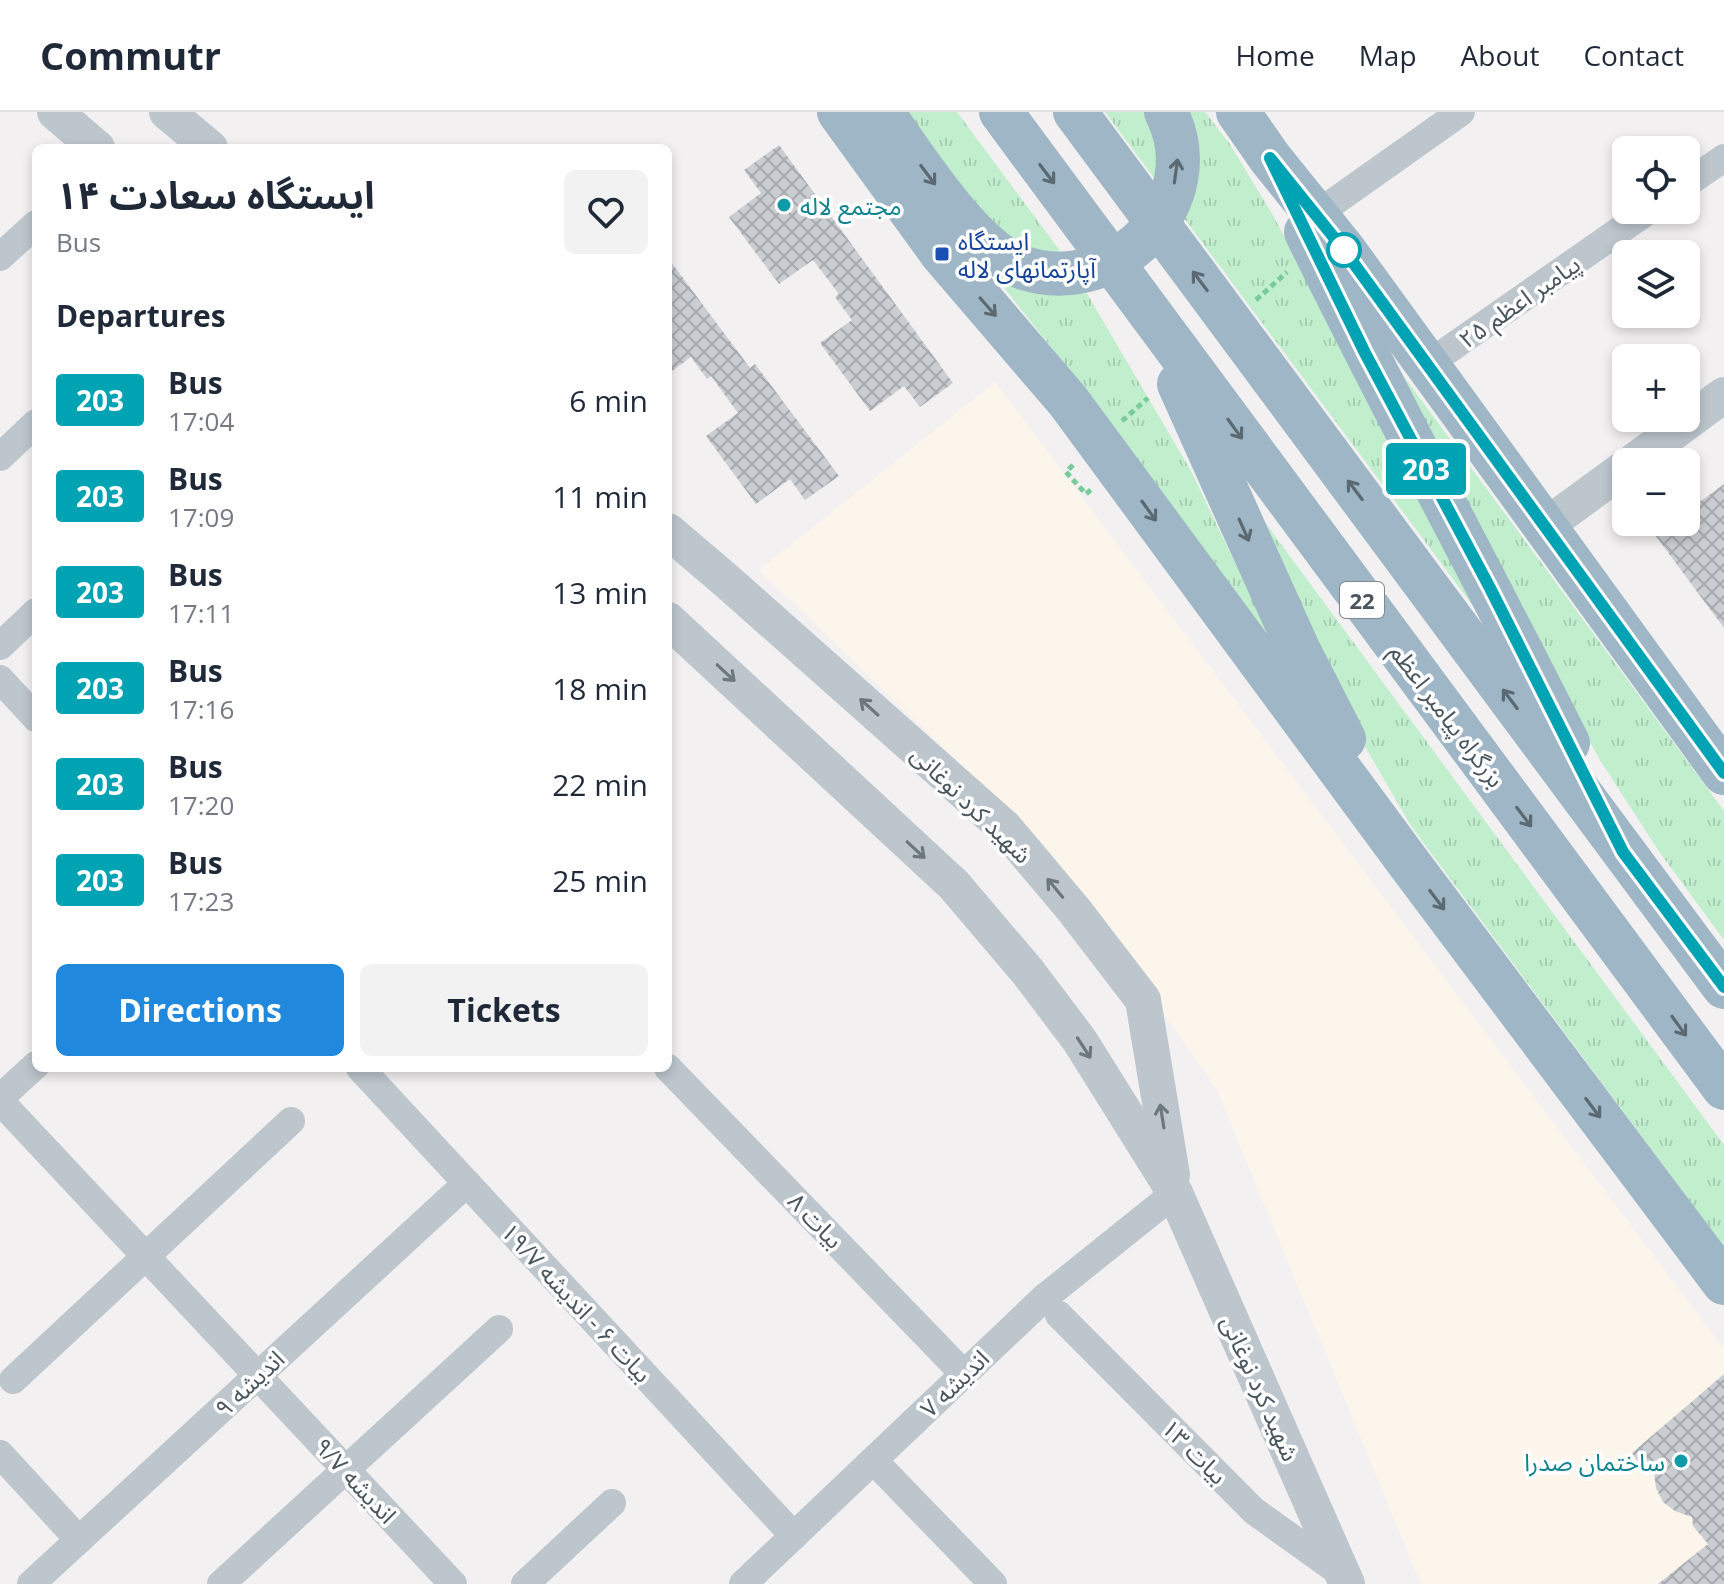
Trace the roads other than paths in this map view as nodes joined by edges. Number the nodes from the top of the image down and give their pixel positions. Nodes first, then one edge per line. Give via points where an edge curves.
1 (55, 112) edge
2 (167, 112) edge
3 (839, 112) edge
4 (882, 112) edge
5 (1001, 112) edge
6 (1075, 112) edge
7 (1166, 112) edge
8 (1238, 112) edge
9 (1461, 112) edge
10 (92, 144) edge
11 (205, 144) edge
12 (1270, 158) junction
13 (1724, 158) edge
14 (1700, 174) edge
15 (1317, 214) junction
16 (1629, 224) edge
17 (32, 228) edge
18 (0, 257) edge
19 (1144, 305) junction
20 (1428, 364) junction
21 (1724, 395) edge
22 (32, 427) edge
23 (1652, 448) edge
24 (0, 457) edge
25 (1612, 477) edge
26 (1544, 527) junction
27 (672, 534) edge
28 (32, 616) edge
29 (672, 624) edge
30 (0, 646) edge
31 (0, 679) edge
32 (32, 714) edge
33 (1724, 773) edge
34 (1623, 852) junction
35 (1408, 862) junction
36 (1724, 987) edge
37 (32, 1069) edge
38 (364, 1072) edge
39 (672, 1072) edge
40 (1724, 1088) edge
41 (0, 1100) edge
42 (291, 1121) dead end
43 (467, 1183) junction
44 (1175, 1193) junction
45 (146, 1256) junction
46 (1724, 1283) edge
47 (1059, 1315) dead end
48 (499, 1329) dead end
49 (963, 1373) junction
50 (257, 1376) junction
51 (13, 1380) dead end
52 (0, 1454) edge
53 (874, 1461) junction
54 (345, 1469) junction
55 (612, 1503) dead end
56 (794, 1536) junction
57 (79, 1540) junction
58 (1344, 1579) edge
59 (31, 1584) edge
60 (221, 1584) edge
61 (453, 1584) edge
62 (525, 1584) edge
63 (743, 1584) edge
64 (993, 1584) edge

1 - 10 street
2 - 11 street
3 -> 35 highway via 942,254 1068,401
4 -> 7 highway via 990,250 1022,268 1058,275 1095,270 1128,254 1154,229 1172,196 1178,160
5 -> 19 highway, بزرگراه پیامبر اعظم / 22
34 -> 6 highway, 22
8 - 12 highway
9 - 15 street
12 - 15 highway
12 - 34 highway
13 - 14 street
15 - 20 highway
16 - 20 street, پیامبر اعظم ۲۵
17 - 18 street
19 -> 35 highway via 1298,649
19 -> 40 highway, بزرگراه پیامبر اعظم / 22
20 - 26 highway
21 - 23 street
22 - 24 street
25 - 26 street
26 - 33 highway
44 -> 27 street, شهید کرد نوغانی via 1143,1000 1005,828
28 - 30 street
29 -> 44 street, شهید کرد نوغانی via 954,885 1080,1041
31 - 32 street
34 - 36 highway, 22
35 -> 46 highway
37 - 41 street
38 - 43 street, بیات ۶ - اندیشه ۱۹/۷
39 - 49 street, بیات ۸
41 - 45 street, اندیشه ۹/۷
42 - 45 street
43 - 50 street, اندیشه ۹
43 - 56 street, بیات ۶ - اندیشه ۱۹/۷
44 - 49 street, اندیشه ۷ via 1044,1298
44 - 58 street, شهید کرد نوغانی
45 - 50 street, اندیشه ۹/۷
45 - 51 street
47 - 58 street, بیات ۱۳ via 1254,1511
48 - 54 street
49 - 53 street, اندیشه ۷
50 - 54 street, اندیشه ۹/۷
50 - 57 street, اندیشه ۹
52 - 57 street
53 - 56 street, اندیشه ۷
53 - 64 street
54 - 60 street
54 - 61 street, اندیشه ۹/۷
55 - 62 street
56 - 63 street, اندیشه ۷
57 - 59 street, اندیشه ۹

